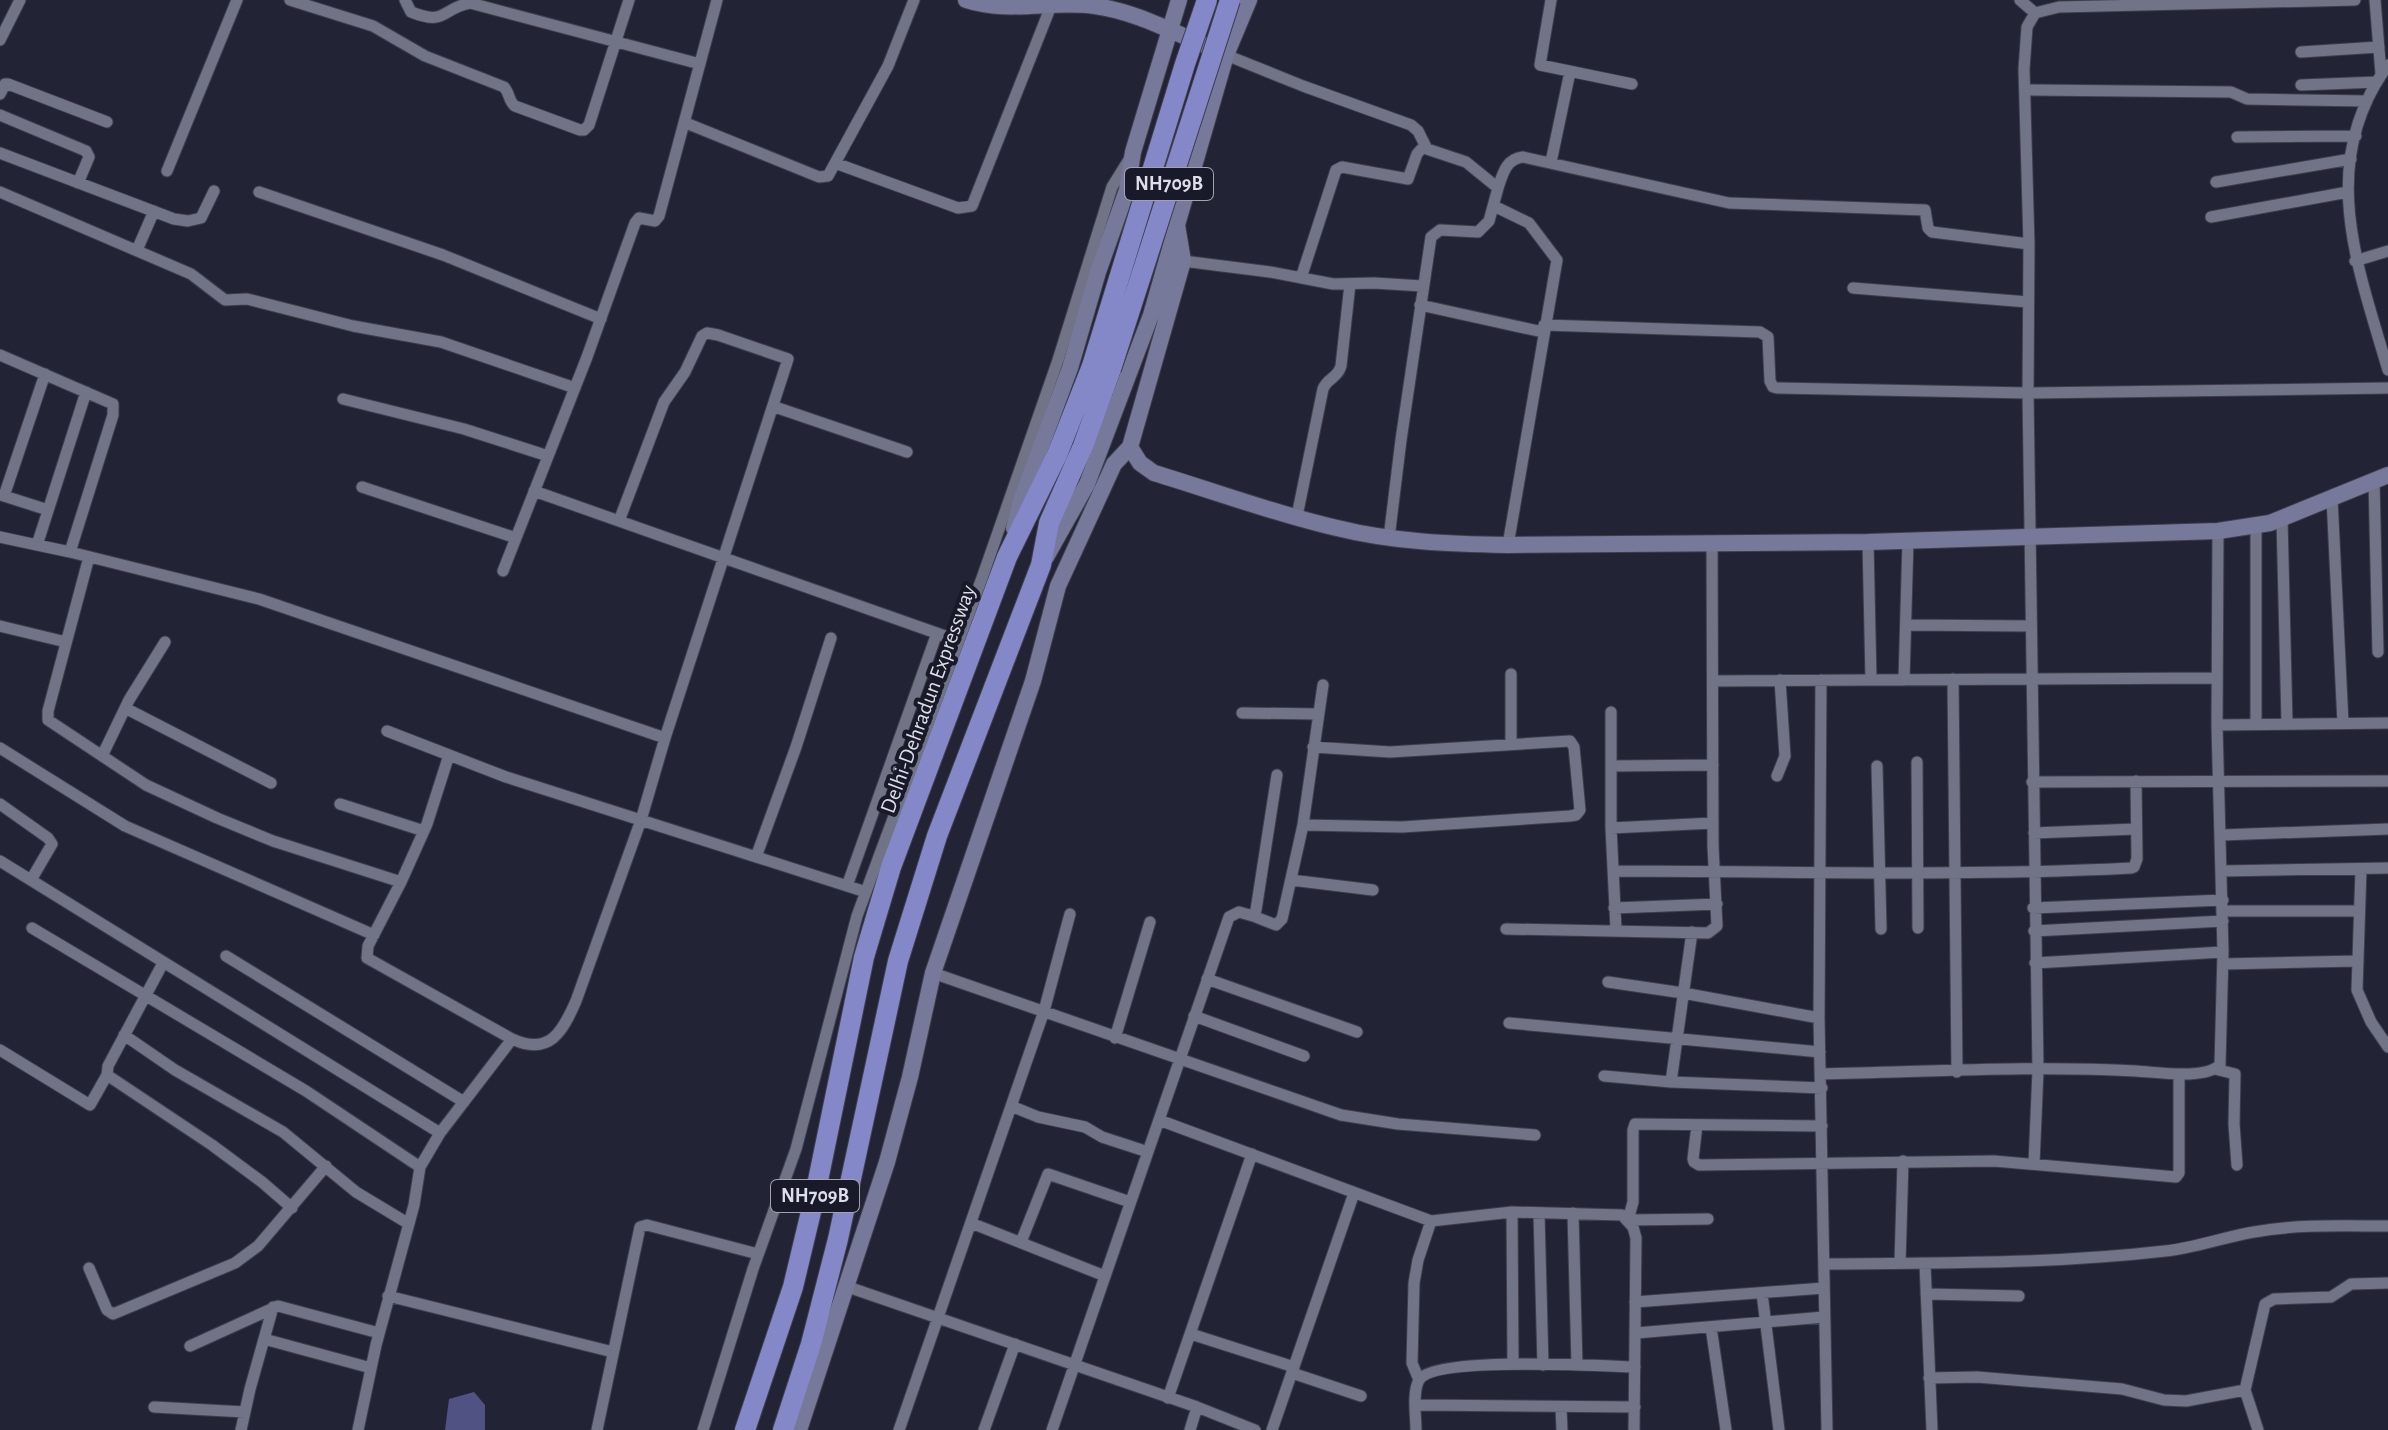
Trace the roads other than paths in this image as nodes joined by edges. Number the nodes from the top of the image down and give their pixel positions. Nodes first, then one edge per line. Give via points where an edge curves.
1 (20, 0) edge
2 (237, 0) edge
3 (290, 0) edge
4 (405, 0) edge
5 (629, 0) edge
6 (717, 0) edge
7 (914, 0) edge
8 (966, 0) edge
9 (1179, 0) edge
10 (1207, 0) edge
11 (1230, 0) edge
12 (1249, 0) edge
13 (1551, 0) edge
14 (2020, 0) edge
15 (2355, 0) edge
16 (2375, 0) edge
17 (470, 1) edge
18 (2142, 3) edge
19 (2194, 3) edge
20 (1051, 6) junction
21 (2035, 13) junction
22 (1169, 30) junction
23 (0, 40) edge
24 (616, 41) junction
25 (2379, 47) junction
26 (2301, 52) dead end
27 (1226, 55) junction
28 (700, 64) junction
29 (1570, 72) junction
30 (2382, 74) edge
31 (1632, 84) dead end
32 (2301, 85) dead end
33 (2025, 90) junction
34 (0, 94) edge
35 (2367, 101) junction
36 (0, 115) edge
37 (107, 122) dead end
38 (686, 123) junction
39 (2356, 136) junction
40 (2237, 137) dead end
41 (1424, 146) junction
42 (1133, 152) junction
43 (0, 153) edge
44 (2351, 159) junction
45 (1551, 162) junction
46 (835, 163) junction
47 (167, 171) dead end
48 (2216, 182) dead end
49 (78, 183) junction
50 (1498, 188) junction
51 (214, 191) dead end
52 (0, 192) edge
53 (259, 192) dead end
54 (2348, 192) junction
55 (1494, 206) junction
56 (154, 211) junction
57 (2211, 217) dead end
58 (1177, 225) junction
59 (2029, 244) junction
60 (137, 250) junction
61 (2388, 251) edge
62 (1183, 261) junction
63 (2355, 261) junction
64 (1301, 278) junction
65 (1350, 284) junction
66 (1422, 286) junction
67 (1853, 288) dead end
68 (2028, 302) junction
69 (1420, 305) junction
70 (601, 319) junction
71 (1543, 329) junction
72 (1, 360) edge
73 (1101, 367) junction
74 (2388, 370) edge
75 (45, 374) junction
76 (575, 388) junction
77 (2388, 388) edge
78 (86, 392) junction
79 (2028, 393) junction
80 (343, 399) dead end
81 (775, 407) junction
82 (1130, 447) junction
83 (907, 452) dead end
84 (548, 456) junction
85 (2381, 478) edge
86 (362, 487) dead end
87 (534, 491) junction
88 (2, 495) edge
89 (2332, 498) junction
90 (48, 510) junction
91 (1297, 516) junction
92 (2282, 519) junction
93 (619, 521) junction
94 (2256, 526) junction
95 (2218, 531) junction
96 (0, 537) edge
97 (2030, 537) junction
98 (516, 538) junction
99 (1389, 538) junction
100 (1908, 540) junction
101 (1712, 542) junction
102 (1868, 542) junction
103 (37, 545) junction
104 (1508, 545) junction
105 (70, 552) junction
106 (89, 557) junction
107 (1007, 557) junction
108 (724, 559) junction
109 (1041, 565) junction
110 (503, 571) dead end
111 (1906, 625) junction
112 (0, 626) edge
113 (2030, 626) junction
114 (937, 633) junction
115 (831, 638) dead end
116 (959, 641) junction
117 (66, 642) junction
118 (165, 642) dead end
119 (2378, 652) dead end
120 (1511, 674) dead end
121 (2217, 678) junction
122 (1953, 679) junction
123 (2031, 679) junction
124 (1780, 680) junction
125 (1821, 680) junction
126 (1871, 680) junction
127 (1904, 680) junction
128 (1714, 681) junction
129 (1323, 685) dead end
130 (125, 708) junction
131 (1611, 712) dead end
132 (1242, 713) dead end
133 (1318, 714) junction
134 (2287, 723) junction
135 (2343, 723) junction
136 (2388, 723) edge
137 (2256, 724) junction
138 (2217, 725) junction
139 (387, 731) dead end
140 (665, 738) junction
141 (1511, 744) junction
142 (1313, 747) junction
143 (0, 748) edge
144 (449, 755) junction
145 (102, 756) junction
146 (1917, 762) dead end
147 (1713, 765) junction
148 (1611, 766) junction
149 (1877, 766) dead end
150 (1277, 775) dead end
151 (1777, 776) dead end
152 (2136, 781) junction
153 (2388, 781) edge
154 (2032, 782) junction
155 (2218, 782) junction
156 (271, 783) dead end
157 (0, 804) edge
158 (340, 804) dead end
159 (641, 820) junction
160 (1713, 823) junction
161 (1303, 825) junction
162 (1611, 828) junction
163 (2136, 829) junction
164 (2388, 829) edge
165 (424, 831) junction
166 (2034, 833) junction
167 (2222, 835) junction
168 (756, 857) junction
169 (0, 861) edge
170 (2388, 868) edge
171 (2361, 869) junction
172 (1820, 870) junction
173 (1613, 871) junction
174 (1714, 871) junction
175 (2222, 871) junction
176 (1881, 873) junction
177 (2035, 873) junction
178 (1918, 874) junction
179 (1956, 875) junction
180 (31, 880) junction
181 (1291, 880) junction
182 (401, 882) junction
183 (847, 886) junction
184 (1373, 890) dead end
185 (866, 892) junction
186 (1717, 904) junction
187 (1614, 908) junction
188 (2033, 908) junction
189 (2223, 911) junction
190 (2359, 911) junction
191 (1070, 914) dead end
192 (1253, 916) junction
193 (1150, 922) dead end
194 (32, 928) dead end
195 (1918, 928) dead end
196 (1506, 929) dead end
197 (1616, 929) junction
198 (1881, 929) dead end
199 (2034, 931) junction
200 (1692, 932) junction
201 (374, 935) junction
202 (226, 956) dead end
203 (2223, 958) junction
204 (2357, 961) junction
205 (163, 963) junction
206 (2035, 963) junction
207 (933, 973) junction
208 (1207, 979) junction
209 (1608, 982) dead end
210 (1683, 993) junction
211 (146, 995) junction
212 (1044, 1011) junction
213 (1194, 1016) junction
214 (1819, 1018) junction
215 (1509, 1023) dead end
216 (1357, 1032) dead end
217 (124, 1035) junction
218 (1676, 1037) junction
219 (1115, 1038) junction
220 (512, 1039) junction
221 (2388, 1047) edge
222 (0, 1050) edge
223 (1820, 1052) junction
224 (1304, 1056) dead end
225 (1178, 1060) junction
226 (2215, 1069) junction
227 (2038, 1070) junction
228 (1957, 1072) junction
229 (1821, 1074) junction
230 (2179, 1074) junction
231 (107, 1075) junction
232 (1604, 1076) dead end
233 (1671, 1082) junction
234 (1822, 1088) junction
235 (464, 1102) junction
236 (1011, 1106) junction
237 (1159, 1120) junction
238 (1697, 1125) junction
239 (1822, 1126) junction
240 (440, 1133) junction
241 (1535, 1135) dead end
242 (1148, 1152) junction
243 (1252, 1154) junction
244 (1903, 1161) junction
245 (2034, 1164) junction
246 (1822, 1165) junction
247 (2237, 1165) dead end
248 (326, 1166) junction
249 (420, 1167) junction
250 (1354, 1193) junction
251 (1130, 1202) junction
252 (292, 1208) junction
253 (1512, 1212) junction
254 (1573, 1213) junction
255 (1539, 1214) junction
256 (1708, 1219) dead end
257 (1628, 1220) junction
258 (1431, 1221) junction
259 (971, 1223) junction
260 (409, 1224) junction
261 (2388, 1226) edge
262 (1021, 1242) junction
263 (758, 1254) junction
264 (1900, 1263) junction
265 (1824, 1264) junction
266 (1925, 1264) junction
267 (89, 1268) dead end
268 (1105, 1276) junction
269 (2388, 1283) edge
270 (848, 1287) junction
271 (1824, 1288) junction
272 (1762, 1293) junction
273 (1926, 1294) junction
274 (388, 1296) junction
275 (2019, 1296) dead end
276 (1635, 1302) junction
277 (273, 1307) junction
278 (1824, 1317) junction
279 (938, 1318) junction
280 (1766, 1322) junction
281 (1711, 1327) junction
282 (379, 1333) junction
283 (1636, 1333) junction
284 (1191, 1334) junction
285 (264, 1339) junction
286 (1015, 1344) junction
287 (190, 1346) dead end
288 (613, 1352) junction
289 (1513, 1364) junction
290 (1074, 1365) junction
291 (1543, 1365) junction
292 (1577, 1365) junction
293 (1635, 1367) junction
294 (371, 1368) junction
295 (1293, 1370) junction
296 (1929, 1378) junction
297 (1419, 1380) junction
298 (2245, 1390) junction
299 (1361, 1396) dead end
300 (1168, 1398) junction
301 (1417, 1405) junction
302 (154, 1407) dead end
303 (1197, 1407) junction
304 (1635, 1407) junction
305 (1561, 1408) junction
306 (245, 1412) junction
307 (241, 1430) edge
308 (358, 1430) edge
309 (597, 1430) edge
310 (703, 1430) edge
311 (745, 1430) edge
312 (783, 1430) edge
313 (799, 1430) edge
314 (899, 1430) edge
315 (984, 1430) edge
316 (1052, 1430) edge
317 (1190, 1430) edge
318 (1255, 1430) edge
319 (1272, 1430) edge
320 (1416, 1430) edge
321 (1562, 1430) edge
322 (1634, 1430) edge
323 (1726, 1430) edge
324 (1779, 1430) edge
325 (1827, 1430) edge
326 (1932, 1430) edge
327 (2258, 1430) edge

1 - 23 street
2 - 47 street
3 - 24 street via 373,26 425,56 504,87 515,106 580,130 589,125
4 - 17 street via 411,12 433,19
5 - 24 street
6 - 28 street
7 - 46 street via 888,66
8 - 20 street via 997,7
9 - 22 street
10 - 73 highway, Delhi-Dehradun Expressway / NH709B, bridge
11 - 73 highway, Delhi-Dehradun Expressway / NH709B, bridge
12 - 27 street
13 - 29 street via 1540,65
14 - 21 street
15 - 19 street
16 - 25 street
17 - 24 street
18 - 19 street
18 - 21 street
20 - 22 street via 1108,8
20 - 46 street via 972,206 958,208
21 - 33 street via 2027,27
22 - 27 street
22 - 42 street
24 - 28 street
25 - 26 street
25 - 30 street
27 - 41 street via 1411,125
27 - 58 street
28 - 38 street
29 - 31 street
29 - 45 street
30 - 32 street
30 - 35 street
33 - 35 street via 2231,92 2247,99
33 - 59 street
34 - 37 street via 8,84
35 - 39 street
36 - 49 street via 86,151 89,157
38 - 46 street via 819,177 828,176
38 - 70 street via 659,216 655,221 637,220
39 - 40 street
39 - 44 street
41 - 50 street via 1466,162
41 - 64 street via 1408,179 1336,170
42 - 107 street via 1127,190 1022,498
42 - 116 street via 1112,187 1058,360
43 - 49 street
44 - 48 street
44 - 54 street
45 - 50 street via 1516,158 1505,167
45 - 59 street via 1729,203 1925,210 1932,232
49 - 56 street
50 - 55 street
51 - 56 street via 196,221
52 - 60 street
53 - 70 street via 443,255
54 - 57 street
54 - 63 street
55 - 66 street via 1478,232 1434,232
55 - 71 street via 1522,218 1555,255
56 - 60 street
58 - 62 street
58 - 109 street via 1151,315 1087,484
59 - 68 street
60 - 76 street via 191,274 225,300 247,299 441,342
61 - 63 street
62 - 64 street
62 - 82 street
63 - 74 street
64 - 65 street
65 - 66 street
65 - 91 street via 1341,366 1323,389
66 - 69 street
67 - 68 street
68 - 79 street
69 - 71 street
69 - 99 street
70 - 76 street
71 - 79 street via 1765,333 1770,381 1777,388
71 - 104 street
72 - 75 street
73 - 107 highway, Delhi-Dehradun Expressway / NH709B
73 - 109 highway, Delhi-Dehradun Expressway / NH709B via 1083,446 1049,523
75 - 78 street
75 - 88 street
76 - 84 street
77 - 79 street
78 - 90 street
78 - 105 street via 115,409
79 - 97 street
80 - 84 street
81 - 83 street
81 - 93 street via 788,359 712,333 702,336 664,402
81 - 108 street
82 - 91 street via 1154,473
82 - 207 street via 1114,464 1058,586 1033,681
84 - 87 street
85 - 89 street
85 - 119 street
86 - 98 street
87 - 93 street
87 - 98 street
88 - 90 street
89 - 92 street
89 - 135 street
90 - 103 street
91 - 99 street
92 - 94 street
92 - 134 street
93 - 108 street
94 - 95 street
94 - 137 street
95 - 97 street
95 - 121 street
96 - 103 street
97 - 100 street
97 - 113 street
98 - 110 street
99 - 104 street
100 - 102 street
100 - 111 street
101 - 102 street
101 - 104 street
101 - 128 street
102 - 126 street
103 - 105 street
105 - 106 street
106 - 117 street
106 - 140 street via 259,599
107 - 311 highway, Delhi-Dehradun Expressway / NH709B via 891,867 864,957 793,1287
108 - 114 street
108 - 140 street
109 - 312 highway, Delhi-Dehradun Expressway / NH709B via 937,836 898,961 838,1239
111 - 113 street
111 - 127 street
112 - 117 street
113 - 123 street
114 - 116 street
114 - 183 street
115 - 168 street
116 - 185 street
117 - 145 street via 48,720
118 - 130 street
120 - 141 street
121 - 123 street
121 - 138 street
122 - 123 street
122 - 127 street
122 - 179 street
123 - 154 street
124 - 125 street
124 - 128 street
124 - 151 street via 1785,756
125 - 126 street
125 - 172 street
126 - 127 street
128 - 147 street
129 - 133 street
130 - 145 street
130 - 156 street
131 - 148 street
132 - 133 street
133 - 142 street
134 - 135 street
134 - 137 street
135 - 136 street
137 - 138 street
138 - 155 street
139 - 144 street
140 - 159 street
141 - 142 street via 1390,752
141 - 161 street via 1570,741 1579,813 1402,827
142 - 161 street
143 - 201 street via 125,826
144 - 159 street
144 - 165 street
145 - 182 street via 146,785 231,824
146 - 178 street
147 - 148 street
147 - 160 street
148 - 162 street
149 - 176 street
150 - 192 street
152 - 154 street
152 - 155 street
152 - 163 street
153 - 155 street
154 - 166 street
155 - 167 street
157 - 180 street via 52,844
158 - 165 street
159 - 168 street
159 - 220 street via 570,1016 545,1044
160 - 162 street
160 - 174 street
161 - 181 street
162 - 173 street
163 - 166 street
163 - 177 street via 2134,867
164 - 167 street
165 - 182 street
166 - 177 street
167 - 175 street
168 - 183 street
169 - 180 street
170 - 171 street
171 - 175 street
171 - 190 street
172 - 174 street
172 - 176 street
172 - 214 street
173 - 174 street
173 - 187 street
174 - 186 street
175 - 189 street
176 - 178 street
176 - 198 street
177 - 179 street
177 - 188 street
178 - 179 street
178 - 195 street
179 - 228 street
180 - 205 street
181 - 184 street
181 - 192 street via 1278,924
182 - 201 street
183 - 185 street
185 - 263 street via 796,1149
186 - 187 street
186 - 200 street via 1714,930
187 - 197 street
188 - 189 street
188 - 199 street
189 - 190 street
189 - 199 street
189 - 203 street
190 - 204 street
191 - 212 street
192 - 208 street via 1239,912 1229,917
193 - 219 street
194 - 211 street
196 - 197 street
197 - 200 street
199 - 206 street
200 - 210 street
201 - 220 street via 366,951 370,960
202 - 235 street
203 - 204 street
203 - 206 street
203 - 226 street via 2221,1059
204 - 221 street via 2357,990
205 - 211 street
205 - 240 street
206 - 227 street
207 - 212 street
207 - 270 street via 887,1162
208 - 213 street
208 - 216 street
209 - 210 street
210 - 214 street
210 - 218 street
211 - 217 street
211 - 249 street
212 - 219 street
212 - 236 street
213 - 224 street
213 - 225 street
214 - 223 street
215 - 218 street
217 - 231 street
217 - 248 street via 283,1132
218 - 223 street
218 - 233 street
219 - 225 street
220 - 235 street
222 - 231 street via 90,1105
223 - 229 street
225 - 237 street
225 - 241 street via 1354,1118
226 - 230 street
226 - 247 street via 2235,1074
227 - 228 street
227 - 230 street
227 - 245 street
228 - 229 street
229 - 234 street
230 - 245 street via 2178,1176
231 - 252 street via 212,1145
232 - 233 street
233 - 234 street
234 - 239 street
235 - 240 street
236 - 242 street
236 - 259 street
237 - 242 street
237 - 243 street
238 - 239 street
238 - 246 street via 1696,1165
238 - 257 street via 1633,1127 1633,1202
239 - 246 street
240 - 249 street
242 - 251 street
243 - 250 street
243 - 284 street
244 - 245 street
244 - 246 street
244 - 264 street
246 - 265 street
248 - 252 street
248 - 260 street via 356,1192
249 - 260 street
250 - 258 street
250 - 295 street
251 - 262 street via 1048,1174
251 - 268 street
252 - 267 street via 235,1263 117,1314 107,1310
253 - 255 street
253 - 258 street
253 - 289 street
254 - 255 street
254 - 257 street via 1613,1213
254 - 292 street
255 - 291 street
256 - 257 street
257 - 276 street via 1636,1238
258 - 297 street via 1414,1283 1412,1363
259 - 262 street
259 - 279 street
260 - 274 street
261 - 266 street via 2285,1228 2168,1251
262 - 268 street
263 - 288 street via 642,1225
263 - 310 street
264 - 265 street
264 - 266 street
265 - 271 street
266 - 273 street
268 - 290 street
269 - 298 street via 2351,1284 2331,1297 2268,1300
270 - 279 street
270 - 313 street
271 - 272 street
271 - 278 street
272 - 276 street
272 - 280 street
273 - 275 street
273 - 296 street
274 - 282 street
274 - 288 street
276 - 283 street
277 - 282 street
277 - 285 street
277 - 287 street
278 - 280 street
278 - 325 street
279 - 286 street
279 - 314 street
280 - 281 street
280 - 324 street
281 - 283 street
281 - 323 street
282 - 294 street
283 - 293 street
284 - 295 street
284 - 300 street
285 - 294 street
285 - 306 street
286 - 290 street
286 - 315 street
288 - 309 street
289 - 291 street
289 - 297 street via 1442,1369
290 - 300 street
290 - 316 street
291 - 292 street
292 - 293 street
293 - 304 street
294 - 308 street
295 - 299 street
295 - 319 street
296 - 298 street via 2122,1389 2186,1401
296 - 326 street
297 - 301 street
298 - 327 street
300 - 303 street
301 - 305 street
301 - 320 street
302 - 306 street
303 - 317 street
303 - 318 street
304 - 305 street
304 - 322 street
305 - 321 street
306 - 307 street

